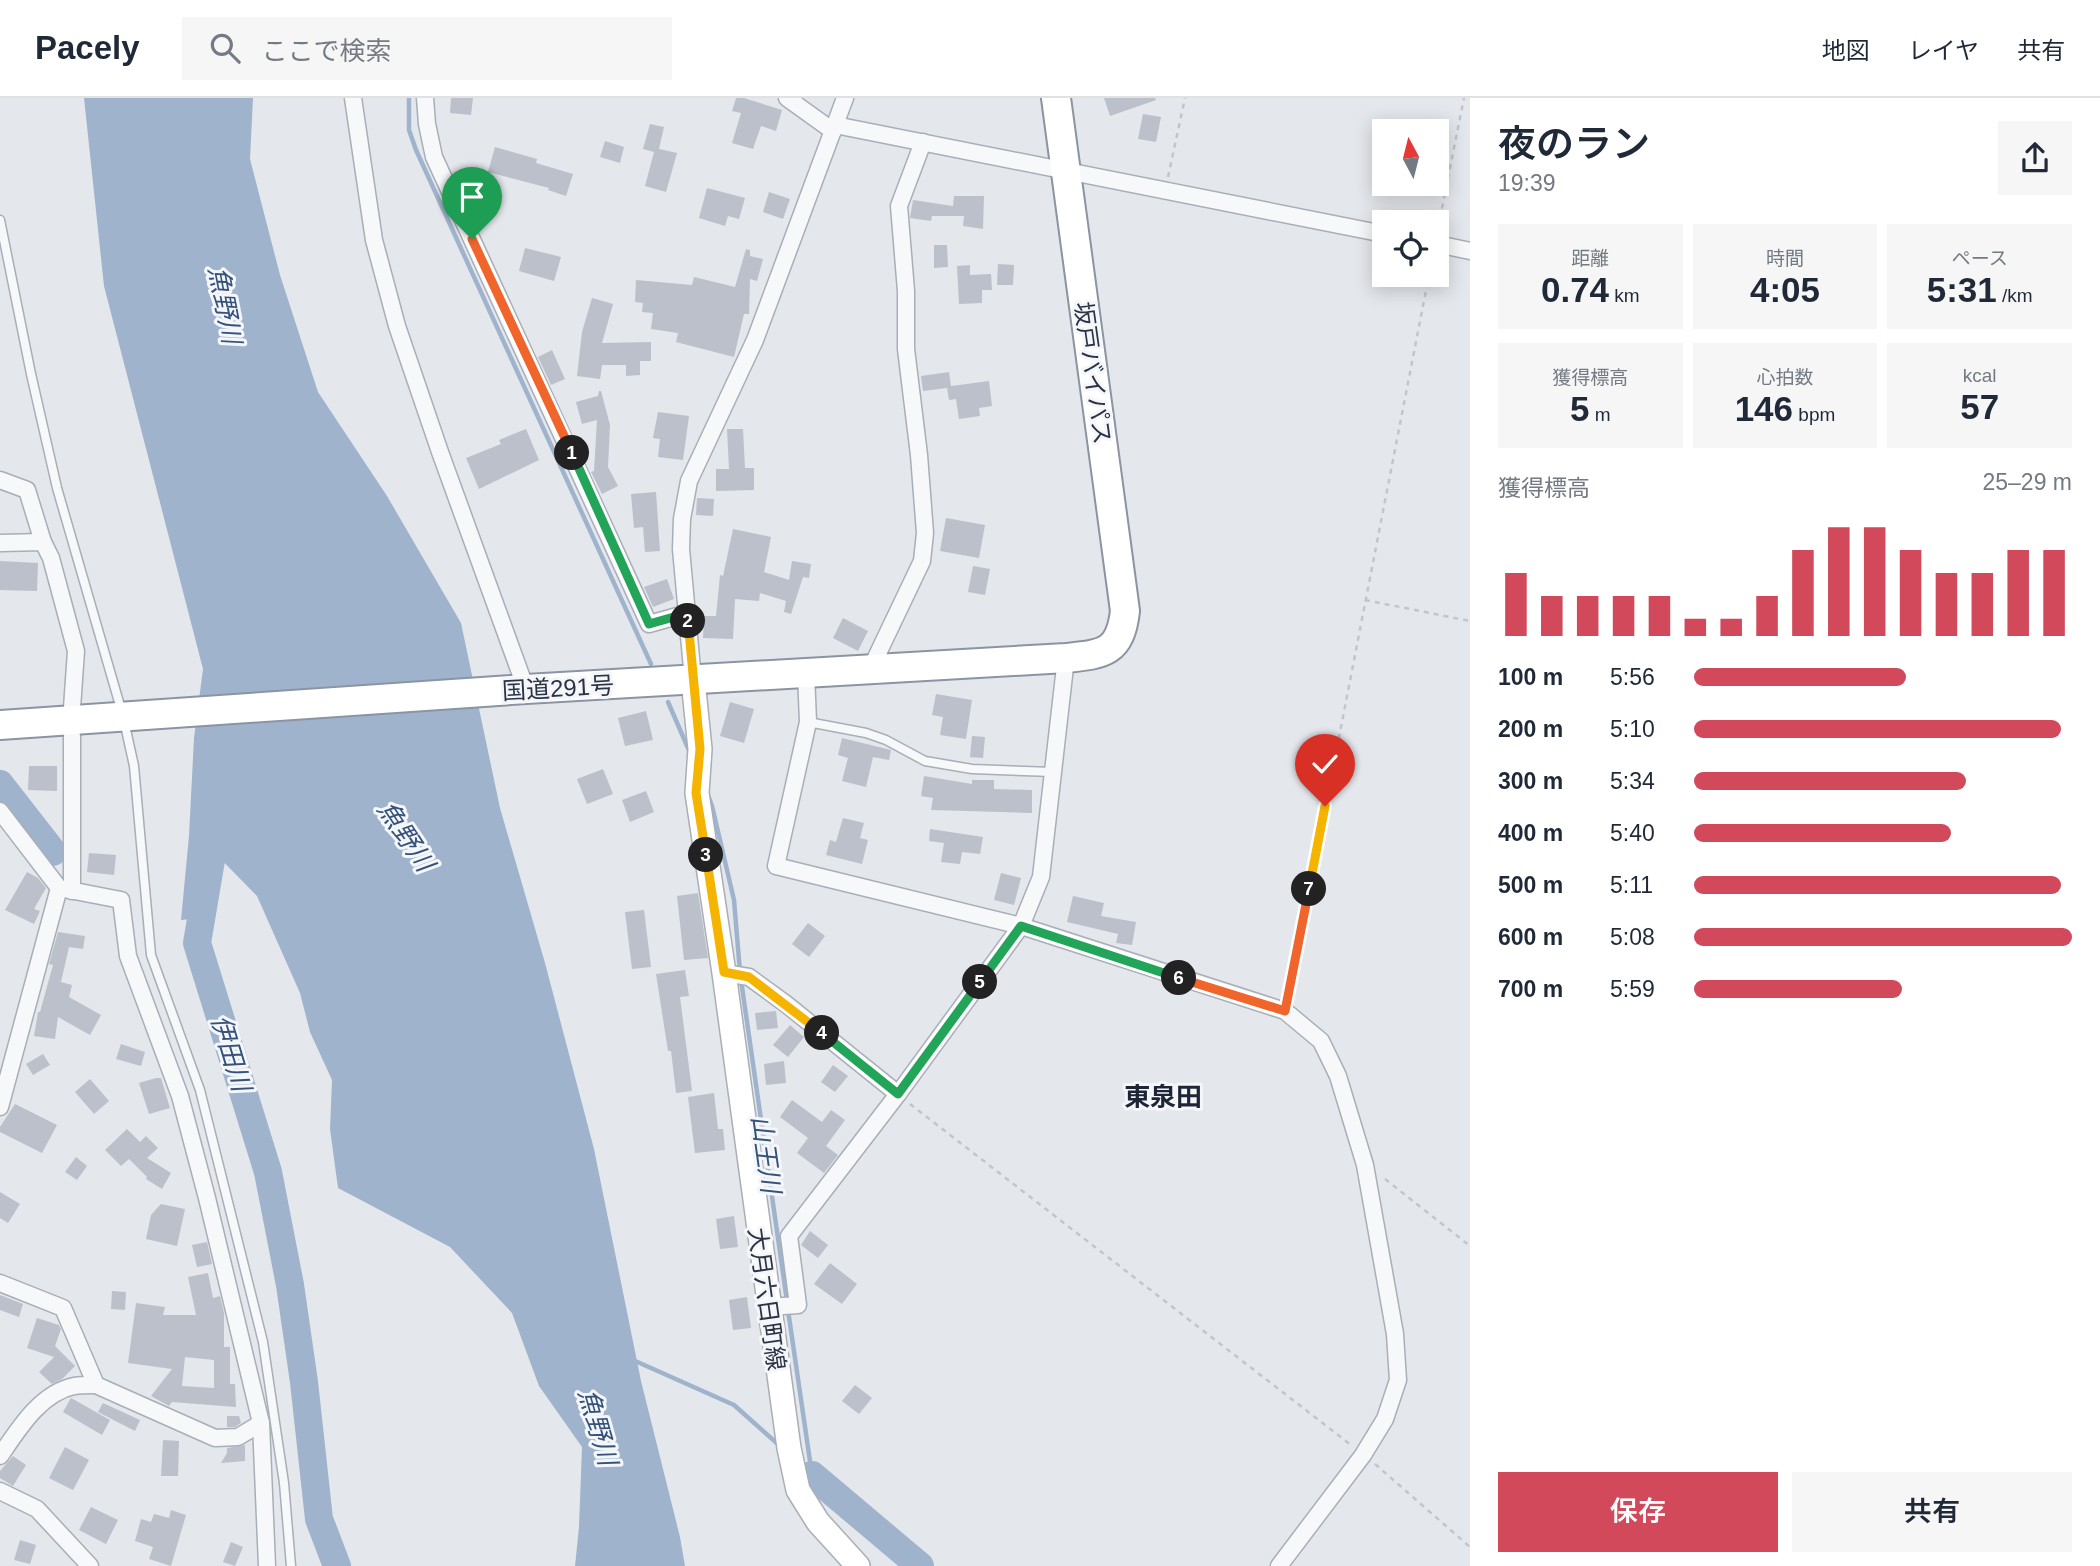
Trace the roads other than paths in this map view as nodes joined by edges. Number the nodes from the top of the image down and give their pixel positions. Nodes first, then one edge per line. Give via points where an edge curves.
1 (353, 98) edge
2 (425, 98) edge
3 (787, 98) edge
4 (845, 98) edge
5 (1056, 98) edge
6 (834, 128) junction
7 (923, 142) junction
8 (1065, 170) junction
9 (0, 220) edge
10 (1372, 232) edge
11 (1449, 247) edge
12 (1470, 251) edge
13 (0, 480) edge
14 (0, 542) edge
15 (43, 542) junction
16 (688, 613) junction
17 (1113, 645) joint
18 (1066, 658) junction
19 (871, 668) junction
20 (806, 673) junction
21 (693, 680) junction
22 (522, 690) junction
23 (72, 708) dead end
24 (131, 716) junction
25 (808, 722) junction
26 (0, 725) edge
27 (72, 736) dead end
28 (1053, 772) junction
29 (0, 811) edge
30 (66, 890) junction
31 (1021, 926) junction
32 (724, 972) junction
33 (898, 1094) junction
34 (0, 1107) edge
35 (0, 1283) edge
36 (769, 1307) junction
37 (96, 1385) junction
38 (261, 1423) junction
39 (0, 1457) edge
40 (0, 1491) edge
41 (90, 1566) edge
42 (267, 1566) edge
43 (291, 1566) edge
44 (858, 1566) edge
45 (1279, 1566) edge

1 - 22 street via 374,240 397,326
2 - 16 street via 434,157 649,624
3 - 6 street
4 - 6 street
5 - 8 highway, 坂戸バイパス
6 - 7 street
6 - 16 street via 755,341 689,481 681,519
7 - 8 street
7 - 19 street via 899,206 906,349 924,542 922,561
8 - 10 street
8 - 17 highway, 坂戸バイパス via 1125,611 1122,632
9 - 24 lane via 57,488
11 - 12 street
13 - 15 street via 27,490
14 - 15 street
15 - 23 street via 76,651
16 - 21 street
17 - 18 highway, 国道291号 via 1095,655
18 - 19 highway, 国道291号
18 - 28 street
19 - 20 highway, 国道291号
20 - 21 highway, 国道291号
20 - 25 street
21 - 22 highway, 国道291号
21 - 32 main road, 大月六日町線 via 700,749 696,793
22 - 24 highway, 国道291号
24 - 26 highway, 国道291号
24 - 43 lane via 151,955 200,1090 263,1342
25 - 28 lane via 866,733 925,761 972,769
25 - 31 street via 776,866
27 - 30 street
28 - 31 street via 1041,877
29 - 30 street
30 - 34 street
30 - 38 street via 121,900 128,956 180,1096
31 - 33 street
31 - 45 street via 1285,1011 1321,1041 1338,1076 1365,1165 1395,1334 1398,1380 1385,1419 1363,1455
32 - 33 street via 749,977
32 - 36 main road, 大月六日町線
33 - 36 street via 789,1236 798,1305
35 - 37 street via 63,1308
36 - 44 main road, 大月六日町線 via 783,1418 798,1490 818,1522
37 - 38 street via 215,1438 238,1437
37 - 39 street via 72,1386 45,1399
38 - 42 street
40 - 41 street via 37,1509

